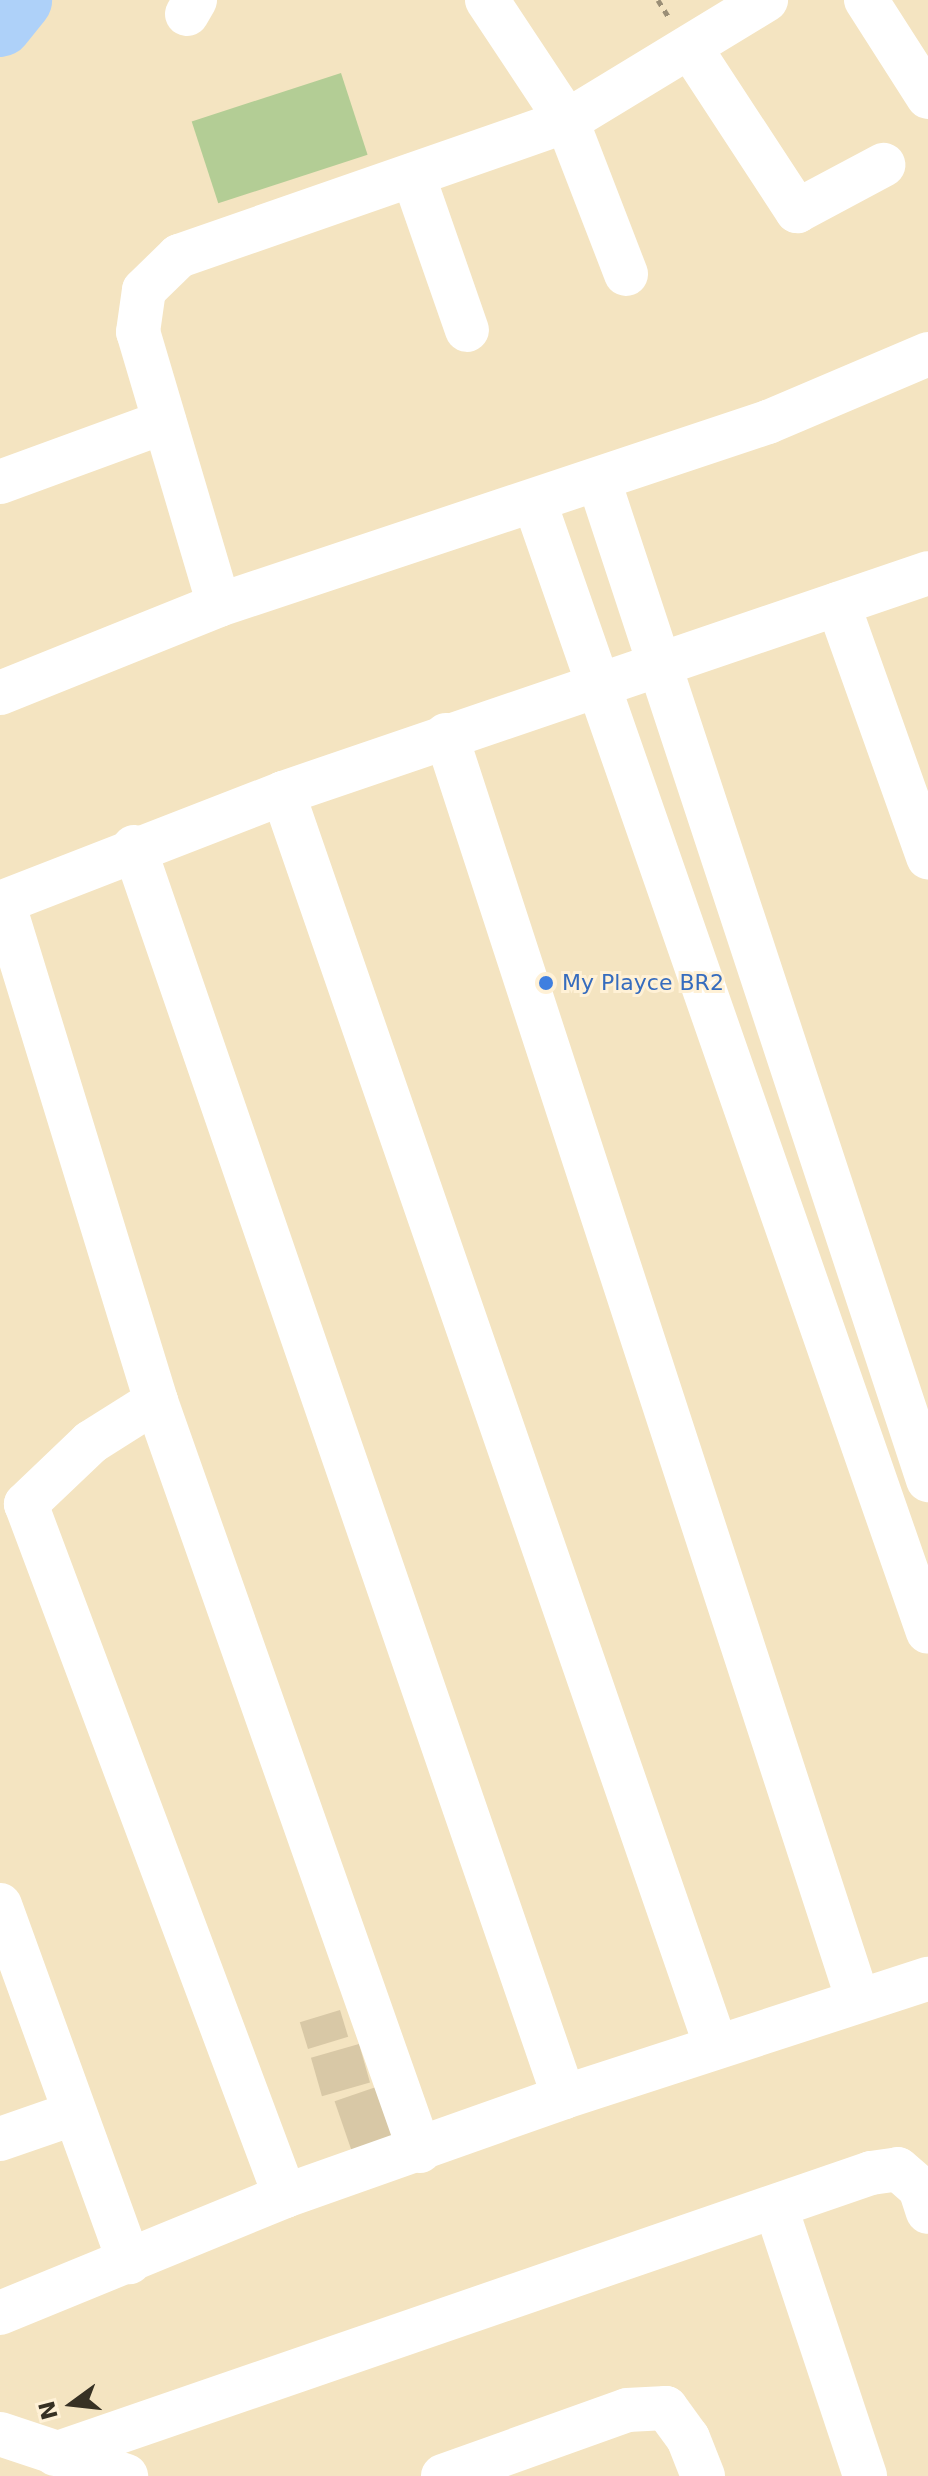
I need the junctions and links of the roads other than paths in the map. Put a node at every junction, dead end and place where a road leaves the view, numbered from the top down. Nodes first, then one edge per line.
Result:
1 (487, 0) edge
2 (766, 0) edge
3 (866, 0) edge
4 (691, 49) junction
5 (928, 97) edge
6 (567, 121) junction
7 (883, 165) dead end
8 (413, 175) junction
9 (626, 274) dead end
10 (467, 330) dead end
11 (928, 354) edge
12 (164, 422) junction
13 (599, 481) junction
14 (0, 482) edge
15 (535, 503) junction
16 (928, 573) edge
17 (838, 604) junction
18 (219, 605) junction
19 (657, 665) junction
20 (594, 685) junction
21 (0, 693) edge
22 (446, 735) junction
23 (283, 793) junction
24 (134, 847) junction
25 (928, 857) edge
26 (1, 903) edge
27 (156, 1401) junction
28 (928, 1480) edge
29 (13, 1512) edge
30 (928, 1632) edge
31 (0, 1905) edge
32 (10, 1965) edge
33 (928, 1979) edge
34 (858, 2000) junction
35 (716, 2046) junction
36 (564, 2097) junction
37 (72, 2114) junction
38 (0, 2139) edge
39 (420, 2151) junction
40 (285, 2196) junction
41 (776, 2208) junction
42 (928, 2212) edge
43 (129, 2262) junction
44 (0, 2313) edge
45 (0, 2434) edge
46 (55, 2454) junction
47 (126, 2476) edge
48 (443, 2476) edge
49 (703, 2476) edge
50 (865, 2476) edge

1 - 6 street
2 - 4 street
3 - 5 street
4 - 6 street
4 - 7 street
6 - 8 street
6 - 9 street
8 - 10 street
8 - 12 street
11 - 13 street
12 - 14 street
12 - 18 street
13 - 15 street
13 - 19 street
15 - 18 street
15 - 20 street
16 - 17 street
17 - 19 street
17 - 25 street
18 - 21 street
19 - 20 street
19 - 28 street
20 - 22 street
20 - 30 street
22 - 23 street
22 - 34 street
23 - 24 street
23 - 35 street
24 - 26 street
24 - 36 street
26 - 27 street
27 - 29 street
27 - 39 street
29 - 40 street
31 - 32 street
32 - 37 street
33 - 34 street
34 - 35 street
35 - 36 street
36 - 39 street
37 - 38 street
37 - 43 street
39 - 40 street
40 - 43 street
41 - 42 street
41 - 46 street
41 - 50 street
43 - 44 street
45 - 46 street
46 - 47 street
48 - 49 street

